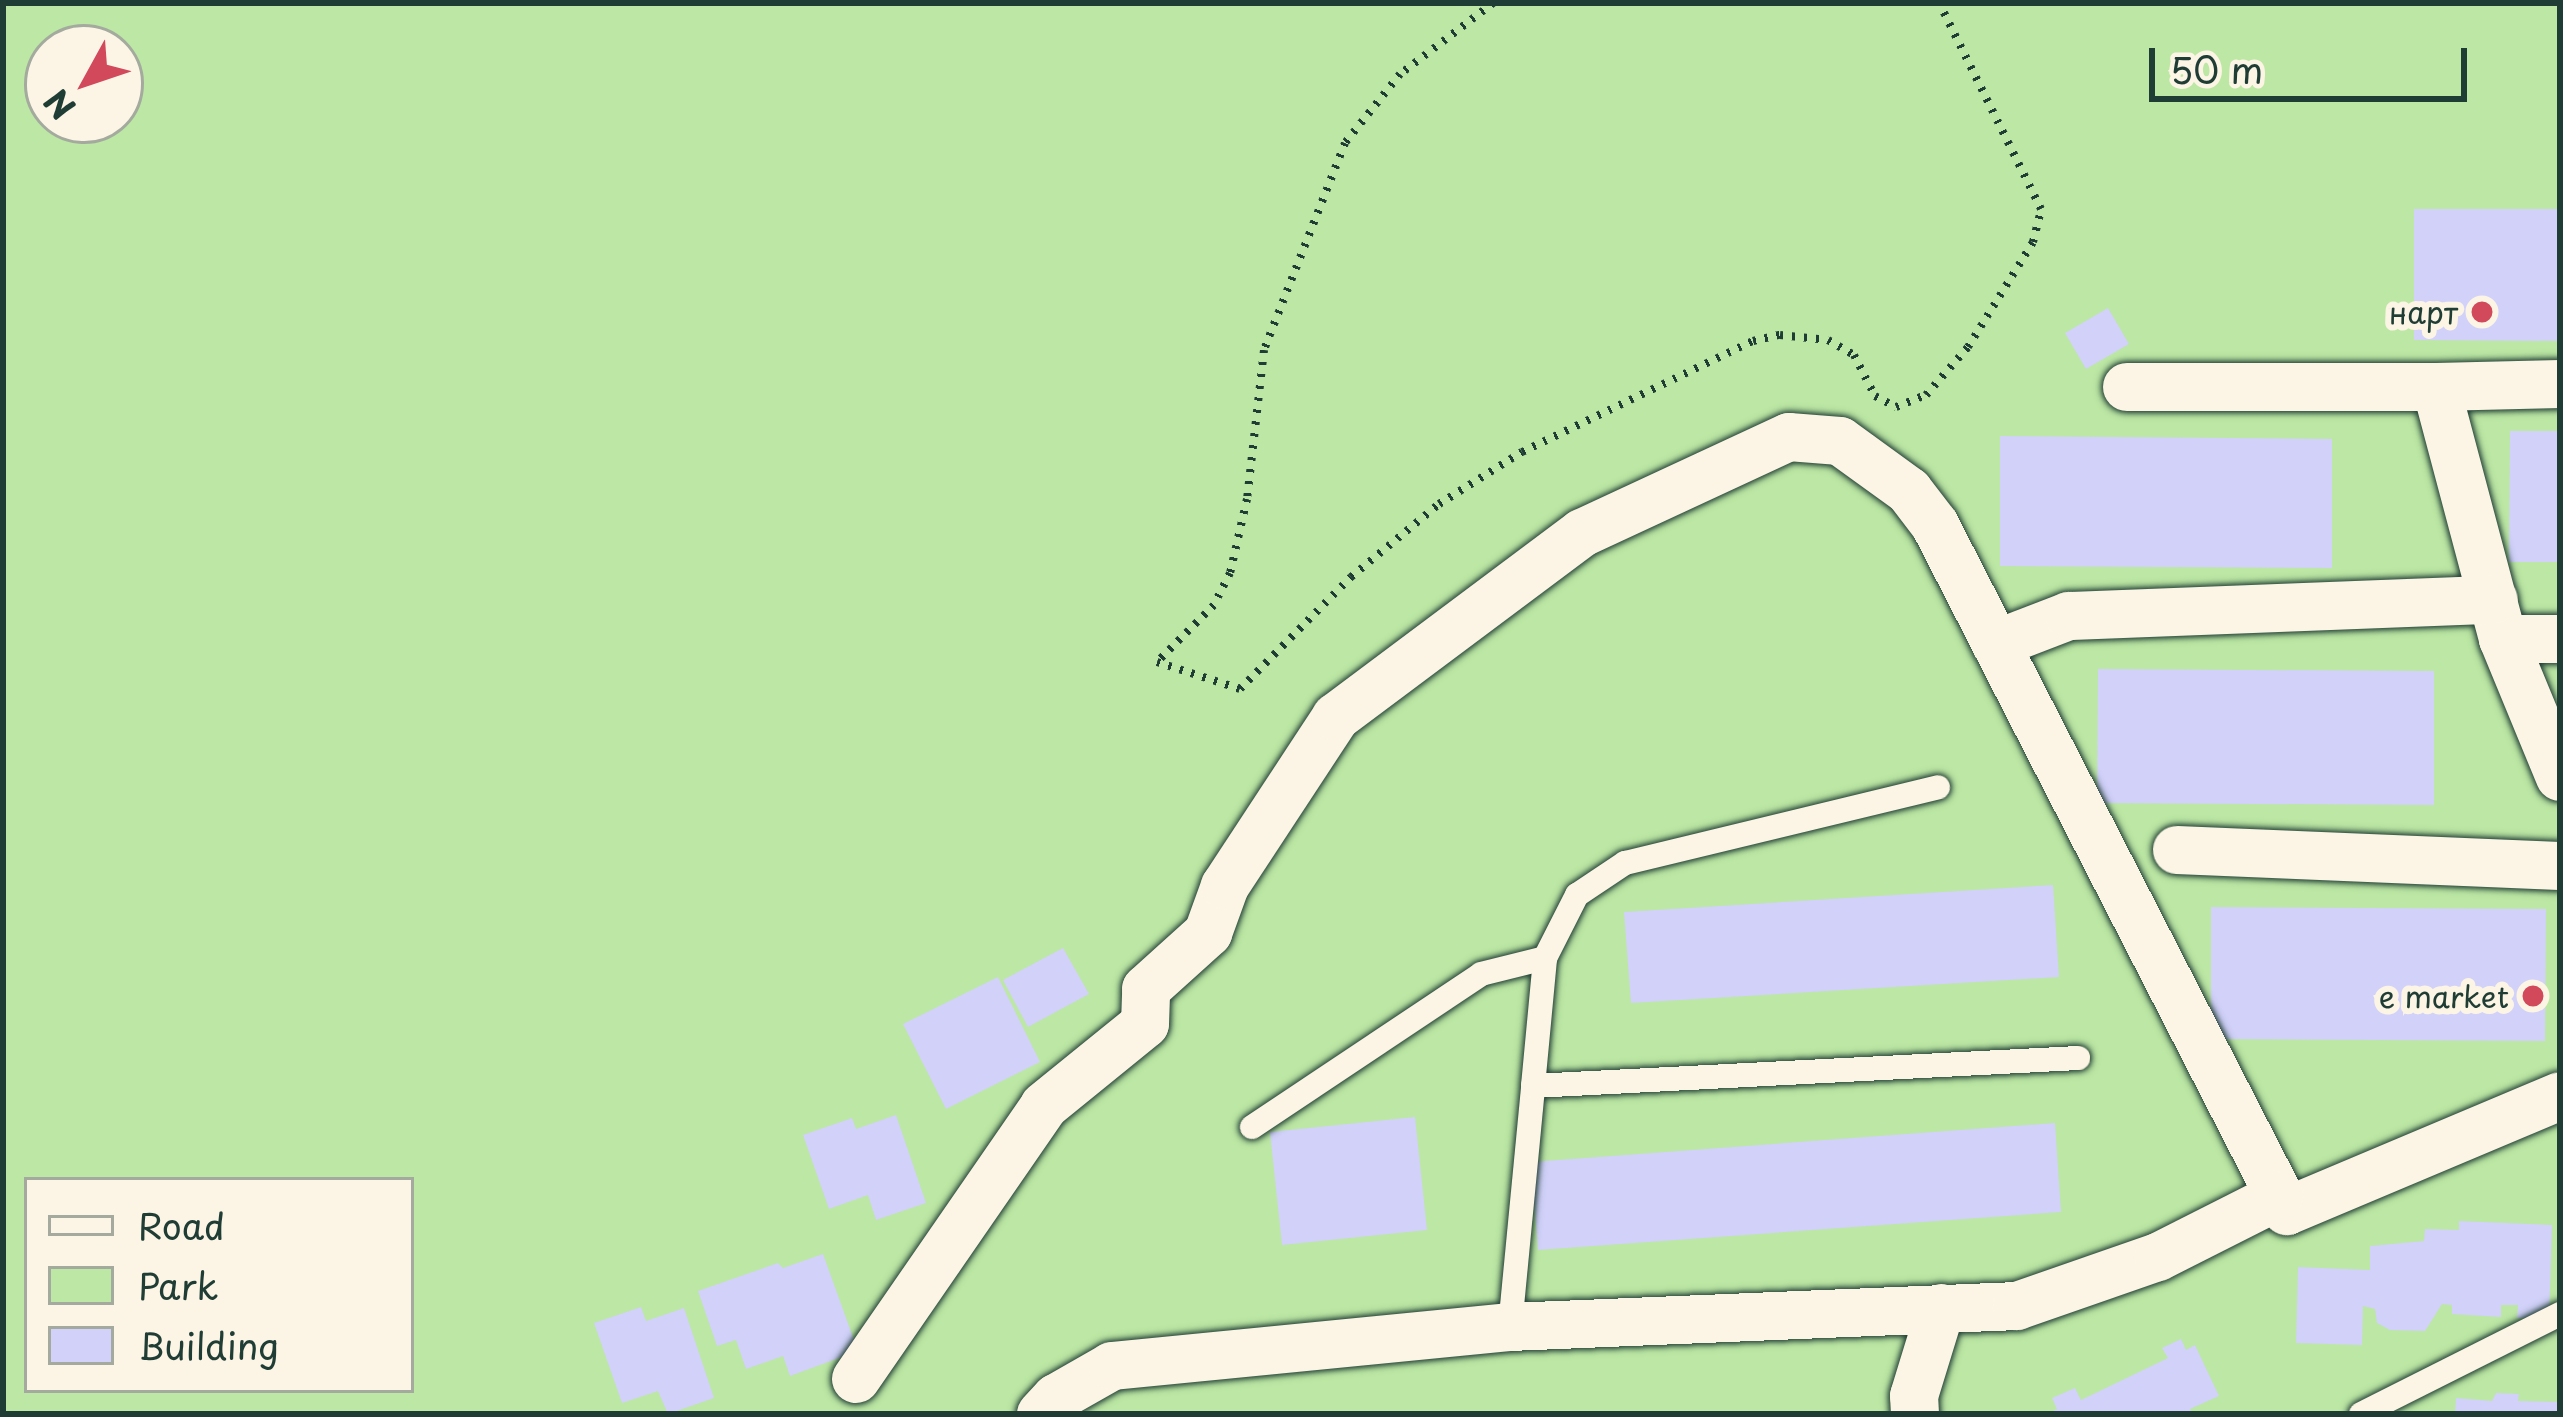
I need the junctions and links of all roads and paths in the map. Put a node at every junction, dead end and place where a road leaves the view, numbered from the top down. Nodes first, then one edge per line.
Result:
1 (1493, 3) edge
2 (1939, 3) edge
3 (2560, 384) edge
4 (2127, 387) dead end
5 (2437, 388) junction
6 (2498, 619) junction
7 (2560, 639) edge
8 (1996, 644) junction
9 (2560, 777) edge
10 (1938, 787) dead end
11 (2177, 850) dead end
12 (2560, 866) edge
13 (1545, 958) junction
14 (2078, 1058) dead end
15 (1533, 1086) junction
16 (2560, 1096) edge
17 (1252, 1127) dead end
18 (2279, 1196) junction
19 (1941, 1308) junction
20 (2560, 1314) edge
21 (1510, 1327) junction
22 (856, 1379) dead end
23 (1041, 1414) edge
24 (1915, 1414) edge
25 (2361, 1414) edge

1 - 2 path
3 - 5 street
4 - 5 street
5 - 6 street
6 - 7 street
6 - 8 street
6 - 9 street
8 - 18 street
8 - 22 street
10 - 13 lane
11 - 12 street
13 - 15 lane
13 - 17 lane
14 - 15 lane
15 - 21 lane
16 - 18 street
18 - 19 street
19 - 21 street
19 - 24 street
20 - 25 lane
21 - 23 street

